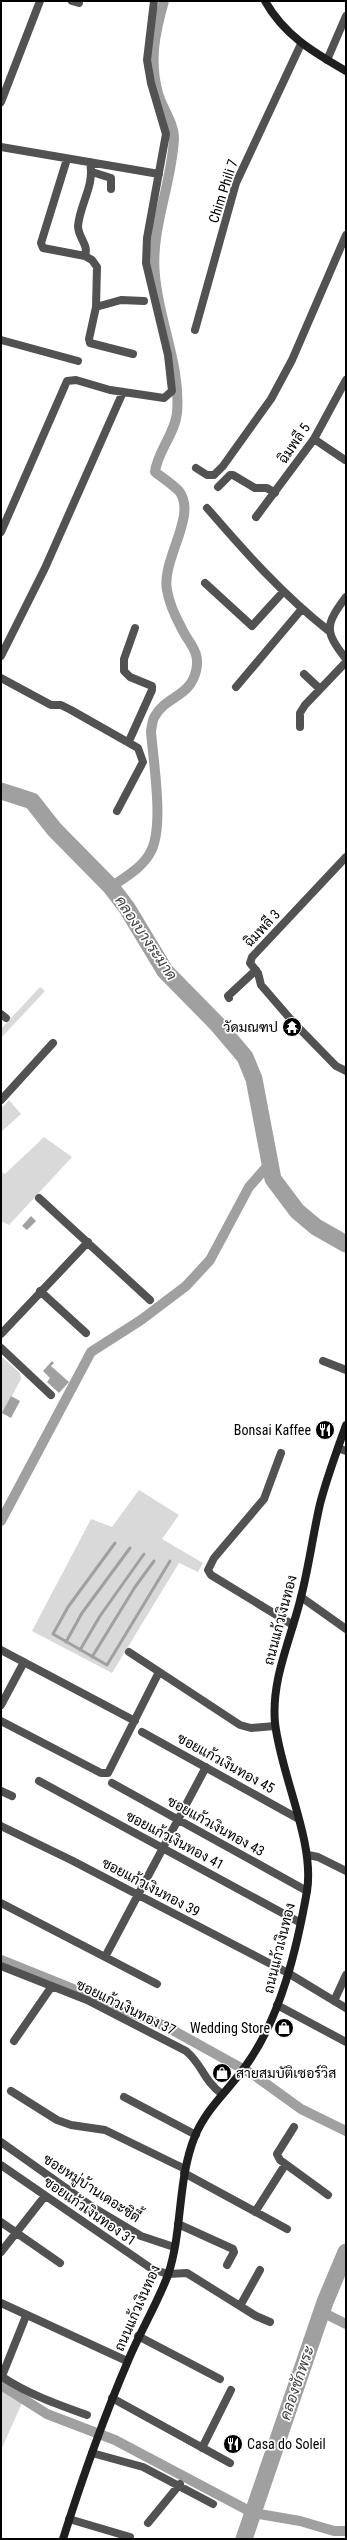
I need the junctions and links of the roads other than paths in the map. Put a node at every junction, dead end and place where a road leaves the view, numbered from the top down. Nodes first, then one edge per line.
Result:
1 (40, 1) edge
2 (154, 1) edge
3 (265, 1) edge
4 (346, 16) edge
5 (301, 44) junction
6 (327, 60) junction
7 (346, 71) edge
8 (1, 102) edge
9 (1, 147) edge
10 (67, 159) junction
11 (90, 162) junction
12 (92, 172) junction
13 (159, 174) junction
14 (111, 189) dead end
15 (346, 235) edge
16 (85, 256) junction
17 (144, 301) dead end
18 (96, 307) junction
19 (195, 330) dead end
20 (1, 340) edge
21 (133, 354) dead end
22 (78, 361) dead end
23 (346, 380) edge
24 (344, 390) edge
25 (123, 392) junction
26 (314, 439) junction
27 (345, 460) dead end
28 (196, 468) dead end
29 (218, 487) dead end
30 (275, 493) junction
31 (207, 508) dead end
32 (256, 517) dead end
33 (1, 532) edge
34 (205, 584) dead end
35 (283, 592) junction
36 (346, 597) edge
37 (301, 610) junction
38 (135, 628) dead end
39 (329, 631) junction
40 (1, 656) edge
41 (346, 659) edge
42 (346, 662) edge
43 (304, 674) dead end
44 (1, 678) edge
45 (236, 687) dead end
46 (320, 689) junction
47 (300, 727) dead end
48 (129, 741) junction
49 (117, 811) dead end
50 (345, 860) edge
51 (256, 970) junction
52 (229, 998) dead end
53 (53, 1043) dead end
54 (346, 1071) edge
55 (1, 1100) edge
56 (39, 1198) dead end
57 (88, 1242) junction
58 (40, 1291) junction
59 (150, 1300) dead end
60 (86, 1333) dead end
61 (1, 1334) edge
62 (1, 1348) edge
63 (323, 1361) dead end
64 (346, 1370) edge
65 (51, 1395) dead end
66 (346, 1425) edge
67 (342, 1449) edge
68 (281, 1453) dead end
69 (301, 1597) junction
70 (293, 1625) junction
71 (346, 1629) edge
72 (1, 1650) edge
73 (129, 1652) dead end
74 (24, 1662) junction
75 (159, 1672) junction
76 (1, 1705) edge
77 (1, 1721) edge
78 (135, 1721) junction
79 (276, 1726) junction
80 (142, 1732) dead end
81 (206, 1768) junction
82 (39, 1781) dead end
83 (112, 1784) dead end
84 (1, 1791) edge
85 (12, 1796) dead end
86 (297, 1818) junction
87 (178, 1820) junction
88 (1, 1826) edge
89 (163, 1848) junction
90 (308, 1855) junction
91 (346, 1871) edge
92 (307, 1891) junction
93 (138, 1895) junction
94 (1, 1903) edge
95 (299, 1922) junction
96 (105, 1957) junction
97 (1, 1966) edge
98 (288, 1973) junction
99 (346, 1975) edge
100 (157, 1984) dead end
101 (52, 1986) junction
102 (334, 2001) junction
103 (278, 2005) junction
104 (346, 2008) edge
105 (14, 2040) dead end
106 (346, 2042) edge
107 (11, 2091) dead end
108 (222, 2094) junction
109 (124, 2097) dead end
110 (294, 2127) dead end
111 (196, 2135) junction
112 (1, 2142) edge
113 (1, 2164) edge
114 (285, 2165) junction
115 (185, 2171) junction
116 (328, 2195) dead end
117 (45, 2196) junction
118 (255, 2212) junction
119 (1, 2222) edge
120 (178, 2224) junction
121 (287, 2229) dead end
122 (17, 2233) junction
123 (174, 2247) junction
124 (1, 2252) edge
125 (60, 2263) dead end
126 (227, 2265) dead end
127 (260, 2270) dead end
128 (168, 2274) junction
129 (1, 2304) edge
130 (240, 2306) junction
131 (26, 2316) junction
132 (270, 2322) dead end
133 (138, 2336) junction
134 (127, 2361) junction
135 (1, 2376) edge
136 (220, 2379) dead end
137 (231, 2390) dead end
138 (112, 2398) junction
139 (87, 2415) dead end
140 (202, 2448) junction
141 (93, 2449) junction
142 (230, 2463) dead end
143 (180, 2484) junction
144 (213, 2504) dead end
145 (70, 2519) junction
146 (148, 2523) dead end
147 (130, 2537) dead end
148 (63, 2539) edge

1 - 8 street
2 - 13 street
3 - 5 street
4 - 6 street
5 - 6 street
5 - 19 street, Chim Phili 7
6 - 7 street
9 - 10 street
10 - 11 street
10 - 16 street
11 - 12 street
11 - 13 street
12 - 14 street
12 - 16 street
13 - 25 street
15 - 28 street
16 - 18 street
17 - 18 street
18 - 21 street
20 - 22 street
23 - 24 street, ฉิมพลี 5
24 - 26 street, ฉิมพลี 5
25 - 33 street
25 - 40 street
26 - 27 street
26 - 30 street, ฉิมพลี 5
29 - 30 street
30 - 32 street, ฉิมพลี 5
31 - 35 street
34 - 35 street
35 - 37 street
36 - 39 street
37 - 39 street
37 - 45 street
38 - 48 street
39 - 41 street
42 - 46 street
43 - 46 street
44 - 48 street
46 - 47 street
48 - 49 street
50 - 51 street, ฉิมพลี 3
51 - 52 street
51 - 54 street, ฉิมพลี 3
53 - 55 street
56 - 57 street
57 - 58 street
57 - 59 street
58 - 60 street
58 - 61 street
62 - 65 street
63 - 64 street
66 - 67 street, ถนนแก้วเงินทอง
67 - 69 street, ถนนแก้วเงินทอง
68 - 70 street
69 - 70 street, ถนนแก้วเงินทอง
69 - 71 street
70 - 79 street, ถนนแก้วเงินทอง
72 - 74 street
73 - 75 street
74 - 76 street
74 - 78 street
75 - 78 street
75 - 79 street
77 - 78 street
79 - 86 street, ถนนแก้วเงินทอง
80 - 81 street, ซอยแก้วเงินทอง 45
81 - 86 street, ซอยแก้วเงินทอง 45
81 - 87 street
82 - 89 street, ซอยแก้วเงินทอง 41
83 - 87 street, ซอยแก้วเงินทอง 43
84 - 85 street
86 - 90 street, ถนนแก้วเงินทอง
87 - 89 street
87 - 92 street, ซอยแก้วเงินทอง 43
88 - 93 street, ซอยแก้วเงินทอง 39
89 - 93 street
89 - 95 street, ซอยแก้วเงินทอง 41
90 - 91 street
90 - 92 street, ถนนแก้วเงินทอง
92 - 95 street, ถนนแก้วเงินทอง
93 - 96 street
93 - 98 street, ซอยแก้วเงินทอง 39
94 - 96 street
95 - 98 street, ถนนแก้วเงินทอง
96 - 100 street
97 - 101 street, ซอยแก้วเงินทอง 37
98 - 102 street, ซอยแก้วเงินทอง 39
98 - 103 street, ถนนแก้วเงินทอง
99 - 102 street
101 - 105 street
101 - 108 street, ซอยแก้วเงินทอง 37
102 - 104 street, ซอยแก้วเงินทอง 39
103 - 106 street
103 - 108 street, ถนนแก้วเงินทอง
107 - 115 street
108 - 111 street, ถนนแก้วเงินทอง
109 - 111 street
110 - 114 street
111 - 115 street, ถนนแก้วเงินทอง
112 - 123 street, ซอยหมู่บ้านเดอะซิตี้
113 - 117 street, ซอยแก้วเงินทอง 31
114 - 116 street
114 - 118 street
115 - 118 street
115 - 120 street, ถนนแก้วเงินทอง
117 - 122 street
117 - 128 street, ซอยแก้วเงินทอง 31
118 - 121 street
119 - 122 street
120 - 123 street, ถนนแก้วเงินทอง
120 - 126 street
122 - 124 street
122 - 125 street
123 - 128 street, ถนนแก้วเงินทอง
127 - 130 street
128 - 130 street
128 - 133 street, ถนนแก้วเงินทอง
129 - 131 street
130 - 132 street
131 - 134 street
131 - 135 street
133 - 134 street, ถนนแก้วเงินทอง
133 - 136 street
134 - 138 street, ถนนแก้วเงินทอง
135 - 139 street
137 - 140 street
138 - 140 street
138 - 141 street, ถนนแก้วเงินทอง
140 - 142 street
141 - 143 street
141 - 145 street, ถนนแก้วเงินทอง
143 - 144 street
143 - 146 street
145 - 147 street
145 - 148 street, ถนนแก้วเงินทอง

